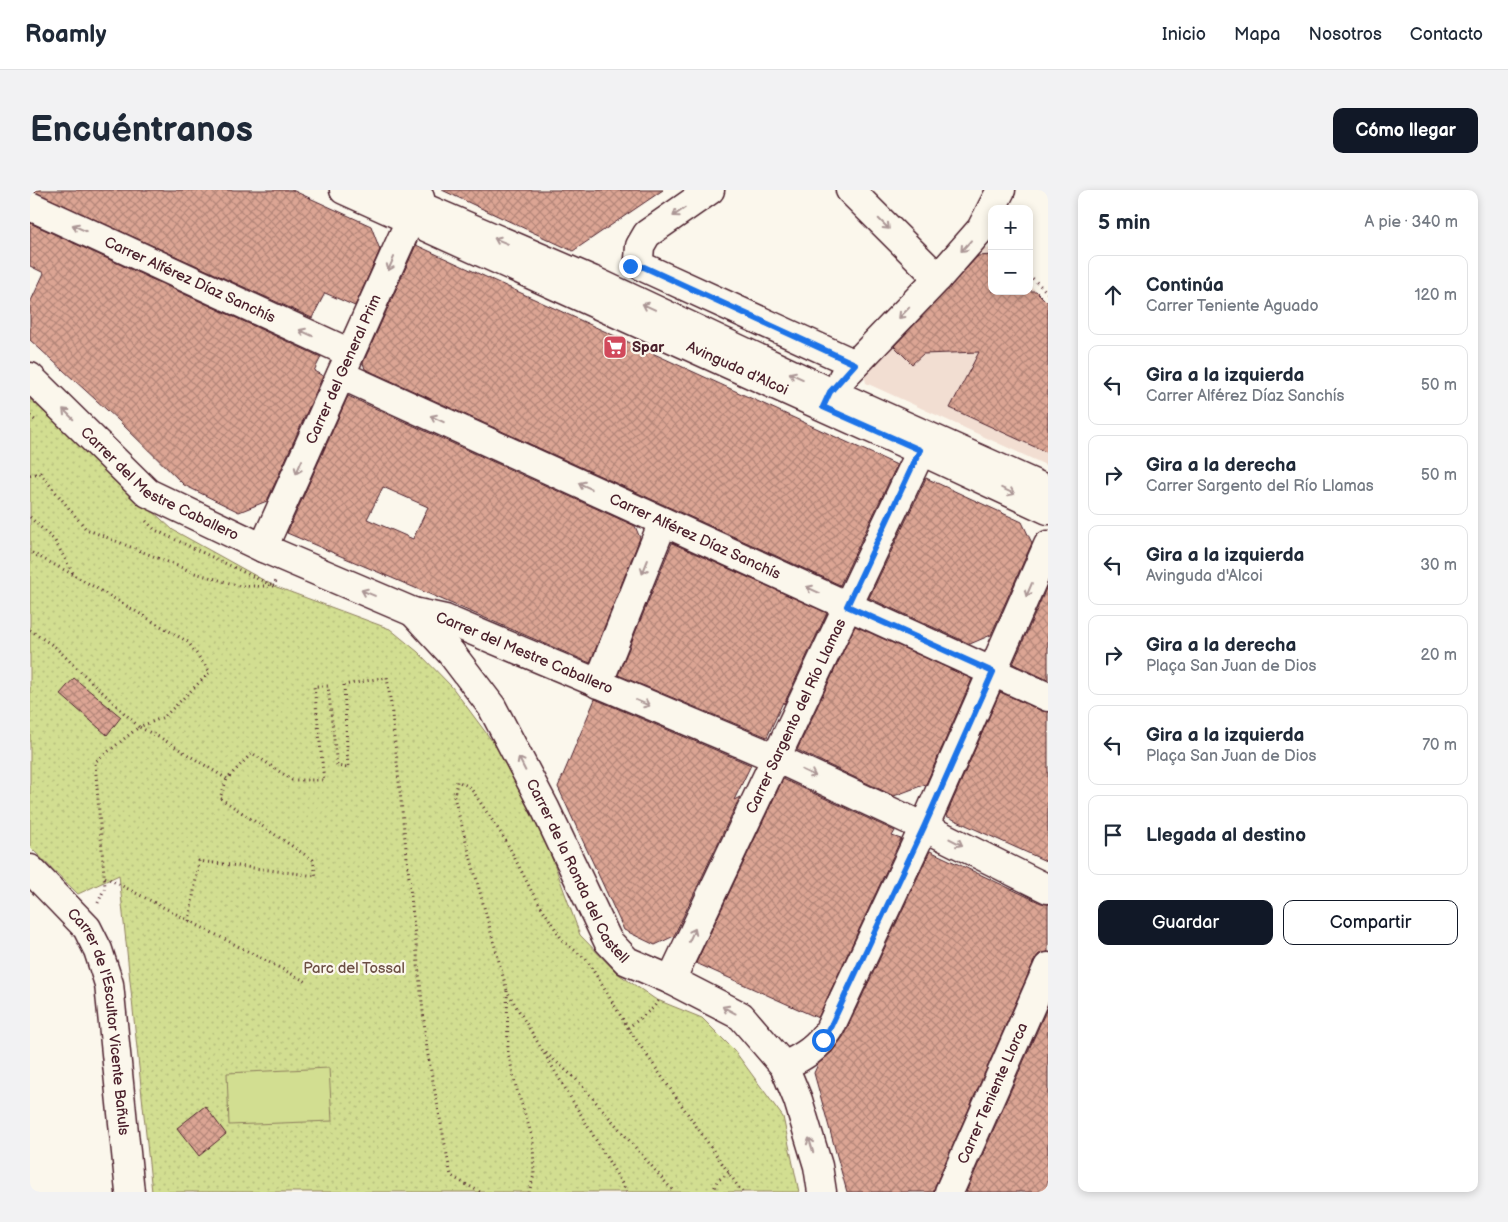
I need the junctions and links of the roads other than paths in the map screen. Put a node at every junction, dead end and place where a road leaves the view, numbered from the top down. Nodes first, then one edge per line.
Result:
1 (344, 190) edge
2 (383, 190) edge
3 (710, 190) edge
4 (850, 190) edge
5 (1001, 190) edge
6 (417, 205) edge
7 (30, 206) edge
8 (644, 267) junction
9 (938, 278) junction
10 (592, 280) junction
11 (565, 291) junction
12 (346, 364) junction
13 (855, 364) junction
14 (30, 377) edge
15 (827, 400) junction
16 (920, 450) junction
17 (1048, 490) edge
18 (1048, 510) edge
19 (664, 522) junction
20 (1048, 545) edge
21 (274, 553) junction
22 (847, 606) junction
23 (413, 612) junction
24 (993, 672) junction
25 (598, 684) junction
26 (1048, 697) edge
27 (776, 758) junction
28 (924, 827) junction
29 (30, 869) edge
30 (1048, 889) edge
31 (1048, 967) edge
32 (671, 980) junction
33 (784, 1066) junction
34 (130, 1192) edge
35 (822, 1192) edge
36 (950, 1192) edge

1 - 6 street, Avinguda d'Alcoi
2 - 6 street, Avinguda d'Alcoi
3 -> 8 street
4 -> 9 street
5 -> 9 street
10 -> 6 street, Avinguda d'Alcoi
6 - 11 street, Avinguda d'Alcoi
6 -> 12 street, Carrer del General Prim
12 -> 7 street, Carrer Alférez Díaz Sanchís
8 - 10 street
8 - 13 street
9 -> 13 street
10 - 11 street
15 -> 10 street, Avinguda d'Alcoi
11 - 15 street, Avinguda d'Alcoi
19 -> 12 street, Carrer Alférez Díaz Sanchís
12 -> 21 street, Carrer del General Prim
13 - 15 street
21 -> 14 street, Carrer del Mestre Caballero
15 - 16 street, Avinguda d'Alcoi
15 - 17 street, Avinguda d'Alcoi
16 -> 18 street, Avinguda d'Alcoi
16 - 22 street, Carrer Sargento del Río Llamas
22 -> 19 street, Carrer Alférez Díaz Sanchís
19 -> 25 street
20 -> 24 street
23 -> 21 street, Carrer del Mestre Caballero
22 - 24 street, Carrer Alférez Díaz Sanchís
22 - 27 street, Carrer Sargento del Río Llamas
23 - 25 street, Carrer del Mestre Caballero
32 -> 23 street, Carrer de la Ronda del Castell
24 - 26 street, Carrer Alférez Díaz Sanchís
24 - 28 street
25 -> 27 street, Carrer del Mestre Caballero
27 -> 28 street, Carrer del Mestre Caballero
32 -> 27 street, Carrer Sargento del Río Llamas
28 -> 30 street, Carrer del Mestre Caballero
28 - 33 street
29 - 34 street, Carrer de l'Escultor Vicente Bañuls
31 - 36 street, Carrer Teniente Llorca
33 -> 32 street, Carrer de la Ronda del Castell
35 -> 33 street, Carrer de la Ronda del Castell

